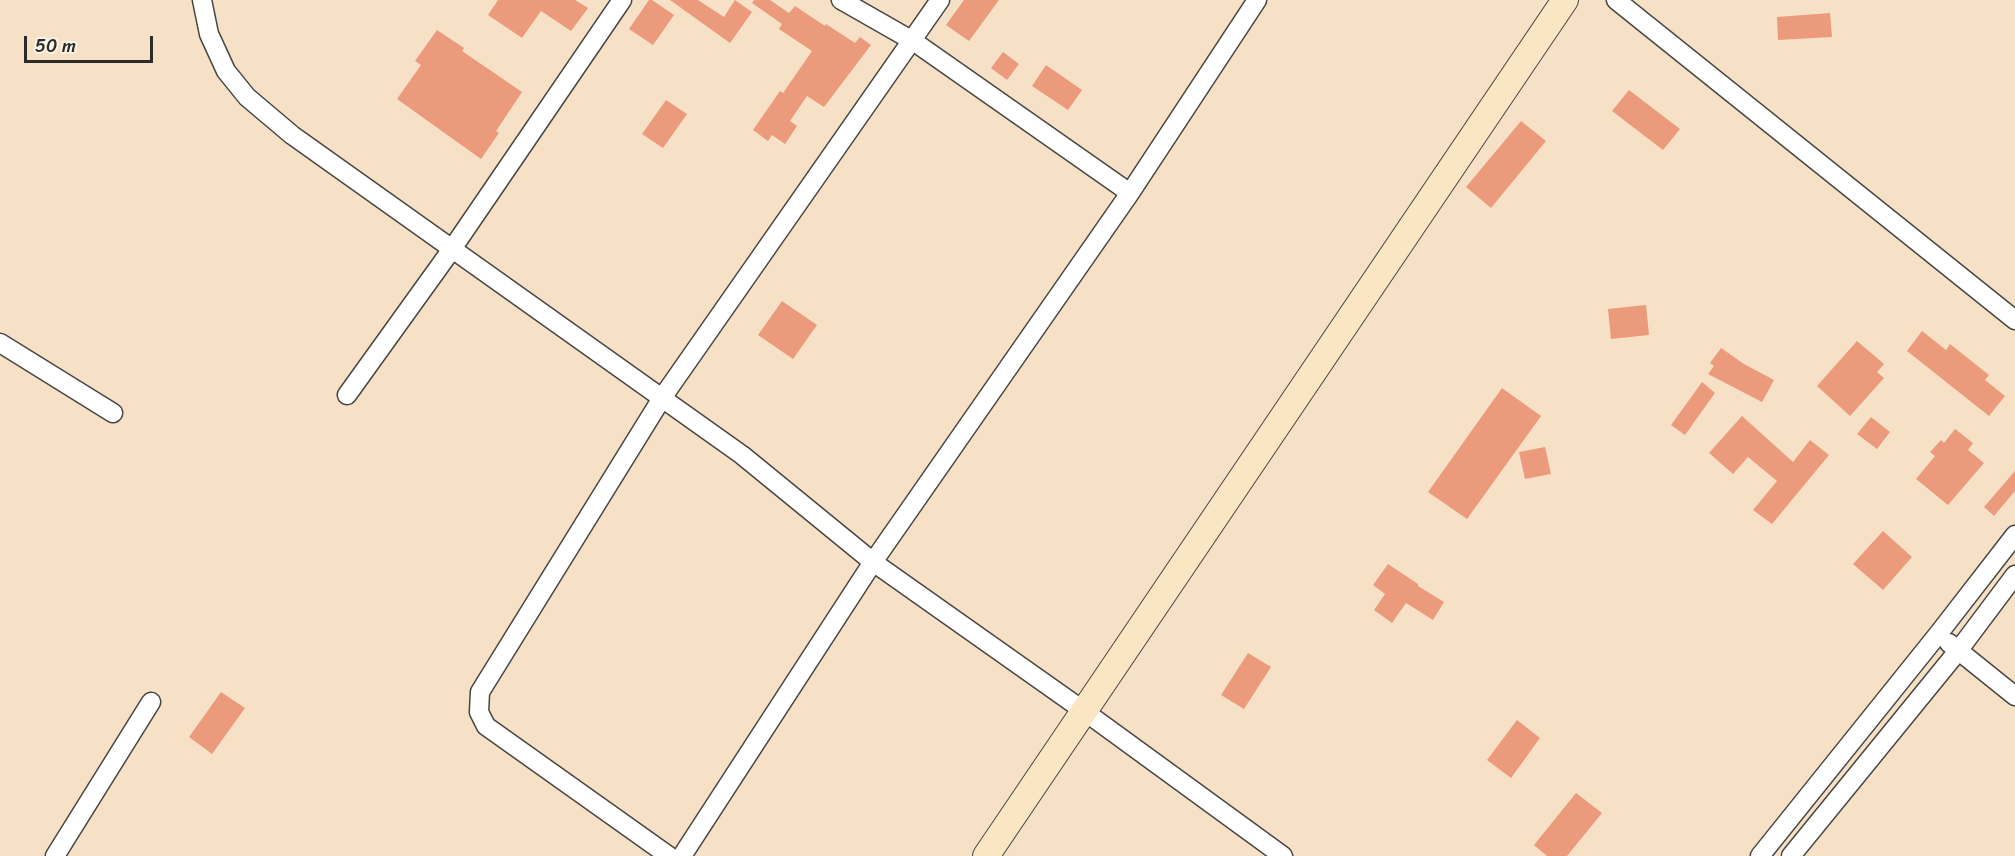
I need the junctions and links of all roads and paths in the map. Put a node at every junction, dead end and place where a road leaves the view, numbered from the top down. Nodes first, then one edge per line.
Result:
1 (202, 0) edge
2 (622, 0) edge
3 (841, 0) edge
4 (940, 0) edge
5 (1257, 0) edge
6 (1565, 0) edge
7 (1616, 0) edge
8 (912, 41) junction
9 (1130, 193) junction
10 (452, 249) junction
11 (2015, 320) edge
12 (0, 343) edge
13 (347, 395) dead end
14 (662, 398) junction
15 (113, 413) dead end
16 (2015, 535) edge
17 (873, 562) junction
18 (2015, 575) edge
19 (1939, 633) junction
20 (1958, 651) junction
21 (2015, 696) edge
22 (151, 702) dead end
23 (1084, 711) junction
24 (1860, 731) junction
25 (1880, 746) junction
26 (55, 856) edge
27 (669, 856) edge
28 (682, 856) edge
29 (986, 856) edge
30 (1283, 856) edge
31 (1760, 856) edge
32 (1791, 856) edge

1 - 10 street
2 - 10 street
3 - 8 street
4 - 8 street
5 - 9 street
6 - 23 street
7 - 11 street
8 - 9 street
8 - 14 street
9 - 17 street
10 - 13 street
10 - 14 street
12 - 15 street
14 - 17 street
14 - 27 street
16 - 19 street
17 - 23 street
17 - 28 street
18 - 20 street
19 - 20 street
19 - 24 street
20 - 21 street
20 - 25 street
22 - 26 street
23 - 29 street
23 - 30 street
24 - 25 street
24 - 31 street
25 - 32 street

